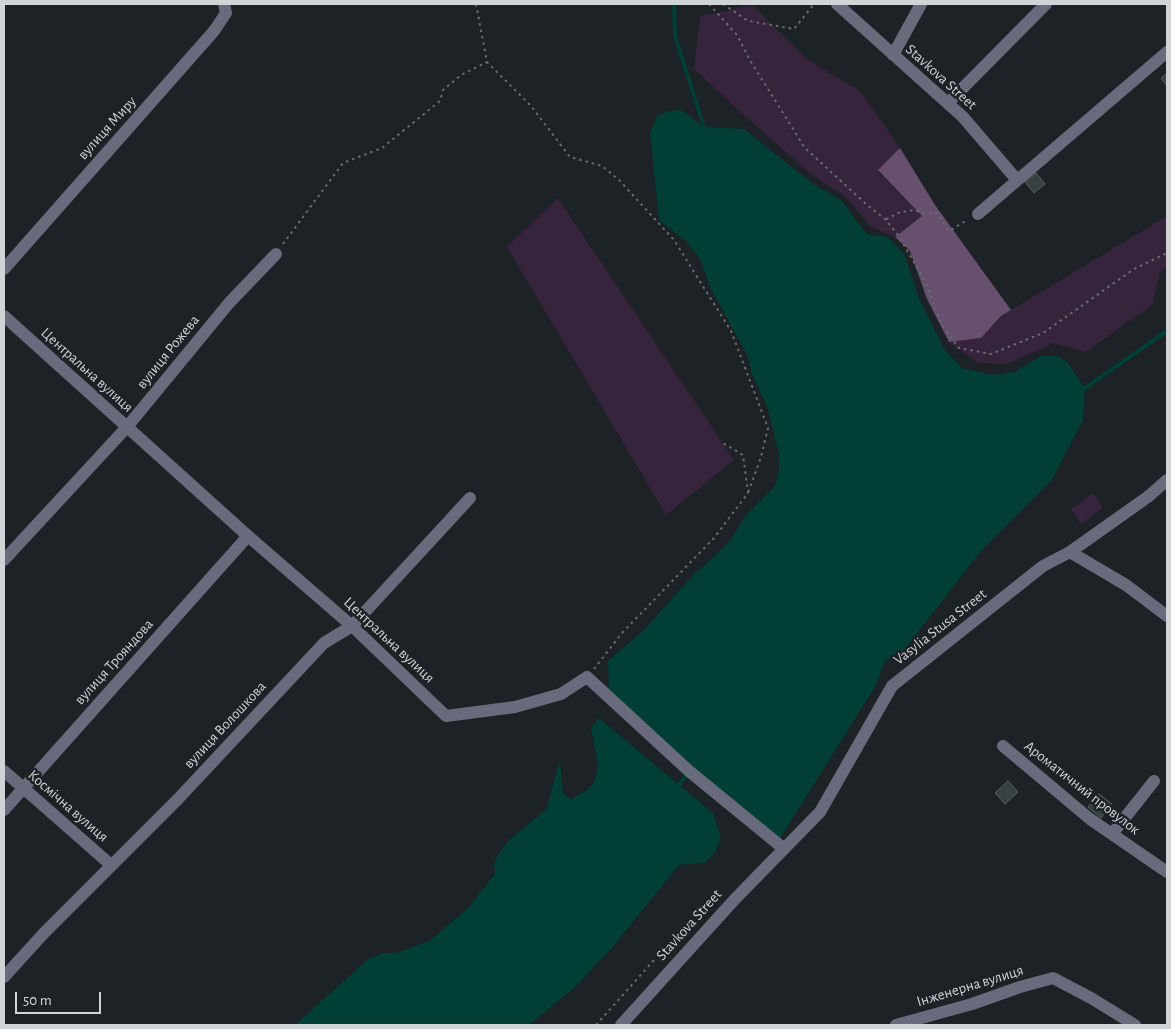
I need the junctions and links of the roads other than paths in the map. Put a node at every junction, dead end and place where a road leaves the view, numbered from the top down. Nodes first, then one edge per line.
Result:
1 (224, 4) edge
2 (836, 4) edge
3 (920, 4) edge
4 (1046, 4) edge
5 (1167, 52) edge
6 (893, 55) junction
7 (948, 103) junction
8 (1017, 180) junction
9 (978, 214) road end
10 (276, 254) road end
11 (4, 269) edge
12 (4, 316) edge
13 (126, 427) junction
14 (1167, 480) edge
15 (470, 498) dead end
16 (248, 536) junction
17 (1070, 552) junction
18 (4, 560) edge
19 (1167, 616) edge
20 (352, 626) junction
21 (1002, 746) dead end
22 (4, 771) edge
23 (1154, 781) dead end
24 (23, 788) junction
25 (4, 810) edge
26 (1112, 834) junction
27 (783, 848) junction
28 (111, 865) junction
29 (1167, 872) edge
30 (4, 977) edge
31 (621, 1025) edge
32 (896, 1025) edge
33 (1135, 1025) edge

1 - 11 street, вулиця Миру
2 - 6 street, Stavkova Street
3 - 6 street
4 - 7 street
5 - 8 street
6 - 7 street, Stavkova Street
7 - 8 street, Stavkova Street
8 - 9 street
10 - 13 street, вулиця Рожева
12 - 13 street, Центральна вулиця
13 - 16 street, Центральна вулиця
13 - 18 street, вулиця Рожева
14 - 17 street, Vasylia Stusa Street
15 - 20 street, вулиця Волошкова
16 - 20 street, Центральна вулиця
16 - 24 street, вулиця Трояндова
17 - 19 street
17 - 27 street, Vasylia Stusa Street
20 - 27 street, Центральна вулиця
20 - 28 street, вулиця Волошкова
21 - 26 street, Ароматичний провулок
22 - 24 street, Космічна вулиця
23 - 26 street
24 - 25 street, вулиця Трояндова
24 - 28 street, Космічна вулиця
26 - 29 street, Ароматичний провулок
27 - 31 street, Stavkova Street
28 - 30 street, вулиця Волошкова
32 - 33 street, Інженерна вулиця

